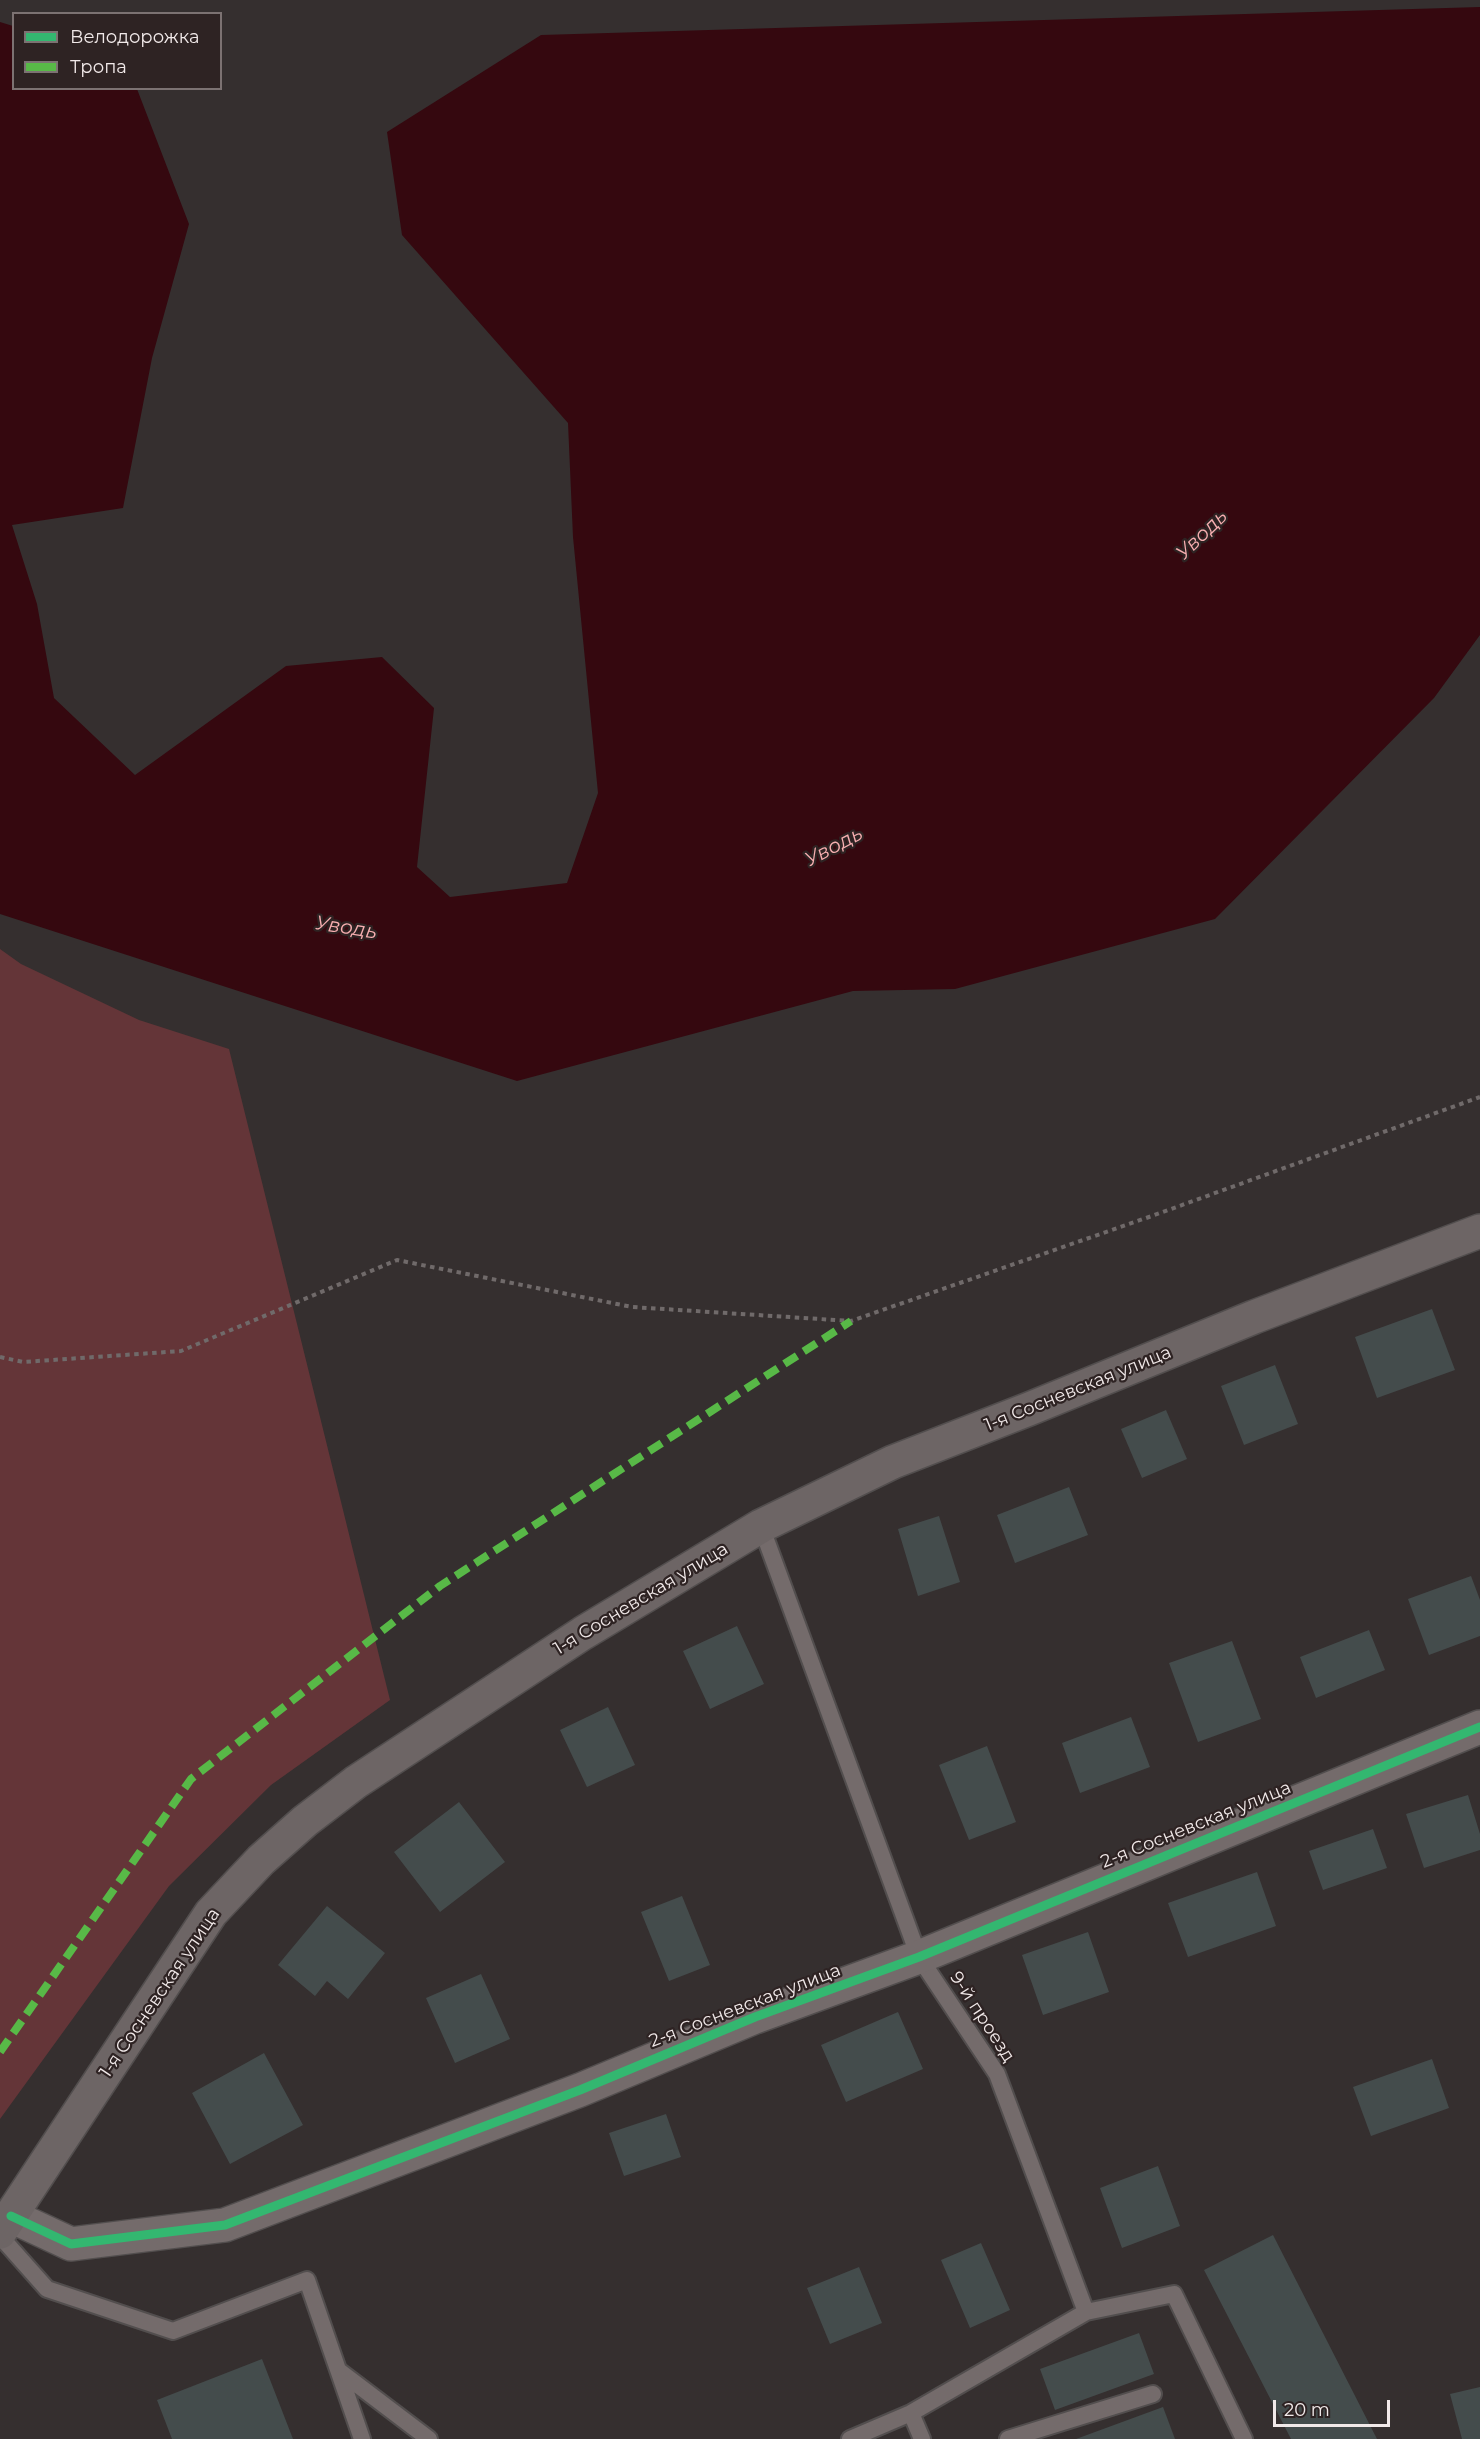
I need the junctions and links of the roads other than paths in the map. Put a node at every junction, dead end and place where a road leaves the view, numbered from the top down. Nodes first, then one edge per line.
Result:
1 (1480, 1231) edge
2 (761, 1526) junction
3 (1480, 1727) edge
4 (919, 1957) junction
5 (4, 2228) edge
6 (1086, 2313) junction
7 (338, 2370) junction
8 (1153, 2394) dead end
9 (911, 2413) junction
10 (362, 2439) edge
11 (429, 2439) edge
12 (850, 2439) edge
13 (922, 2439) edge
14 (1008, 2439) edge
15 (1244, 2439) edge

1 - 2 main road, 1-я Сосневская улица
2 - 4 lane, 9-й проезд
2 - 5 main road, 1-я Сосневская улица
3 - 4 street, 2-я Сосневская улица
4 - 5 street, 2-я Сосневская улица
4 - 6 lane, 9-й проезд
5 - 7 lane
6 - 9 lane
6 - 15 lane
7 - 10 lane
7 - 11 lane
8 - 14 lane
9 - 12 lane
9 - 13 lane

